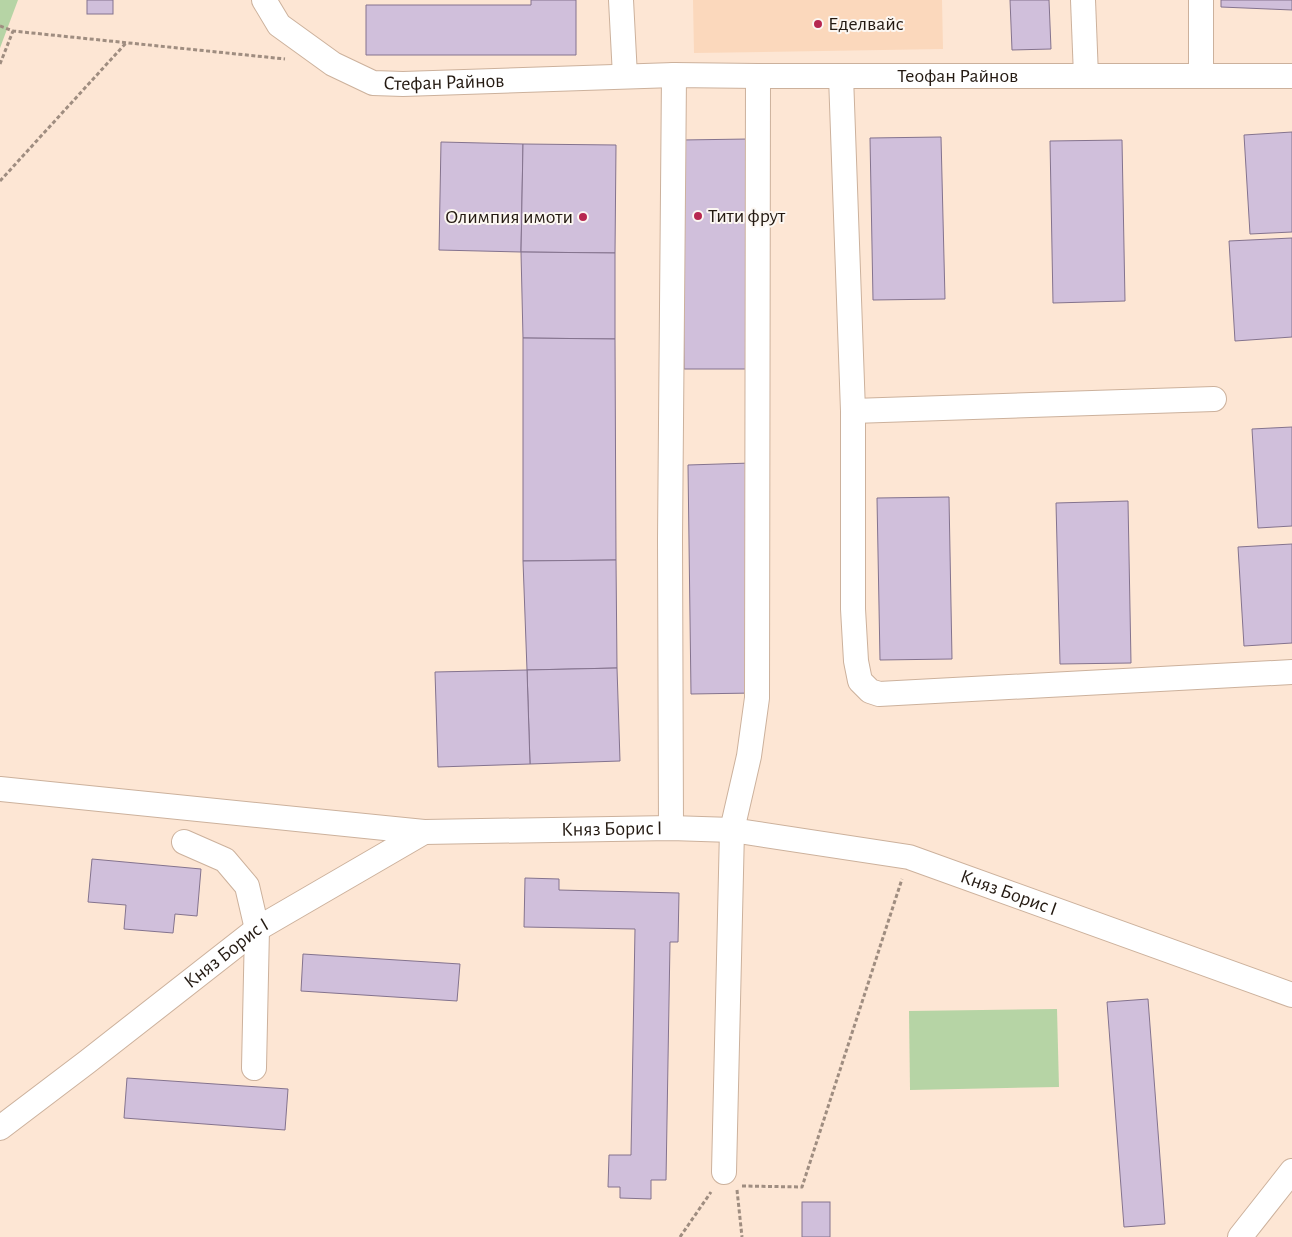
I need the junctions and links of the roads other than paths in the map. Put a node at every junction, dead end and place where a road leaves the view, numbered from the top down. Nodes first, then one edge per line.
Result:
1 (264, 0) edge
2 (621, 0) edge
3 (1083, 0) edge
4 (1201, 0) edge
5 (674, 75) junction
6 (625, 76) junction
7 (758, 76) junction
8 (841, 76) junction
9 (1086, 76) junction
10 (1202, 76) junction
11 (1292, 76) edge
12 (1214, 399) dead end
13 (853, 411) junction
14 (1292, 672) edge
15 (0, 788) edge
16 (671, 828) junction
17 (732, 830) junction
18 (424, 832) junction
19 (184, 842) dead end
20 (257, 929) junction
21 (1292, 995) edge
22 (254, 1068) dead end
23 (0, 1128) edge
24 (724, 1172) road end
25 (1288, 1185) edge
26 (1240, 1237) edge

1 - 6 street, Стефан Райнов
2 - 6 street
3 - 9 street
4 - 10 street
5 - 6 street, Теофан Райнов
5 - 7 street, Теофан Райнов
5 - 16 street
7 - 8 street, Теофан Райнов
7 - 17 street
8 - 9 street, Теофан Райнов
8 - 13 street
9 - 10 street, Теофан Райнов
10 - 11 street, Теофан Райнов
12 - 13 street
13 - 14 street
15 - 18 street
16 - 17 street, Княз Борис I
16 - 18 street, Княз Борис I
17 - 21 street, Княз Борис I
17 - 24 street
18 - 20 street, Княз Борис I
19 - 20 street
20 - 22 street
20 - 23 street, Княз Борис I
25 - 26 street

